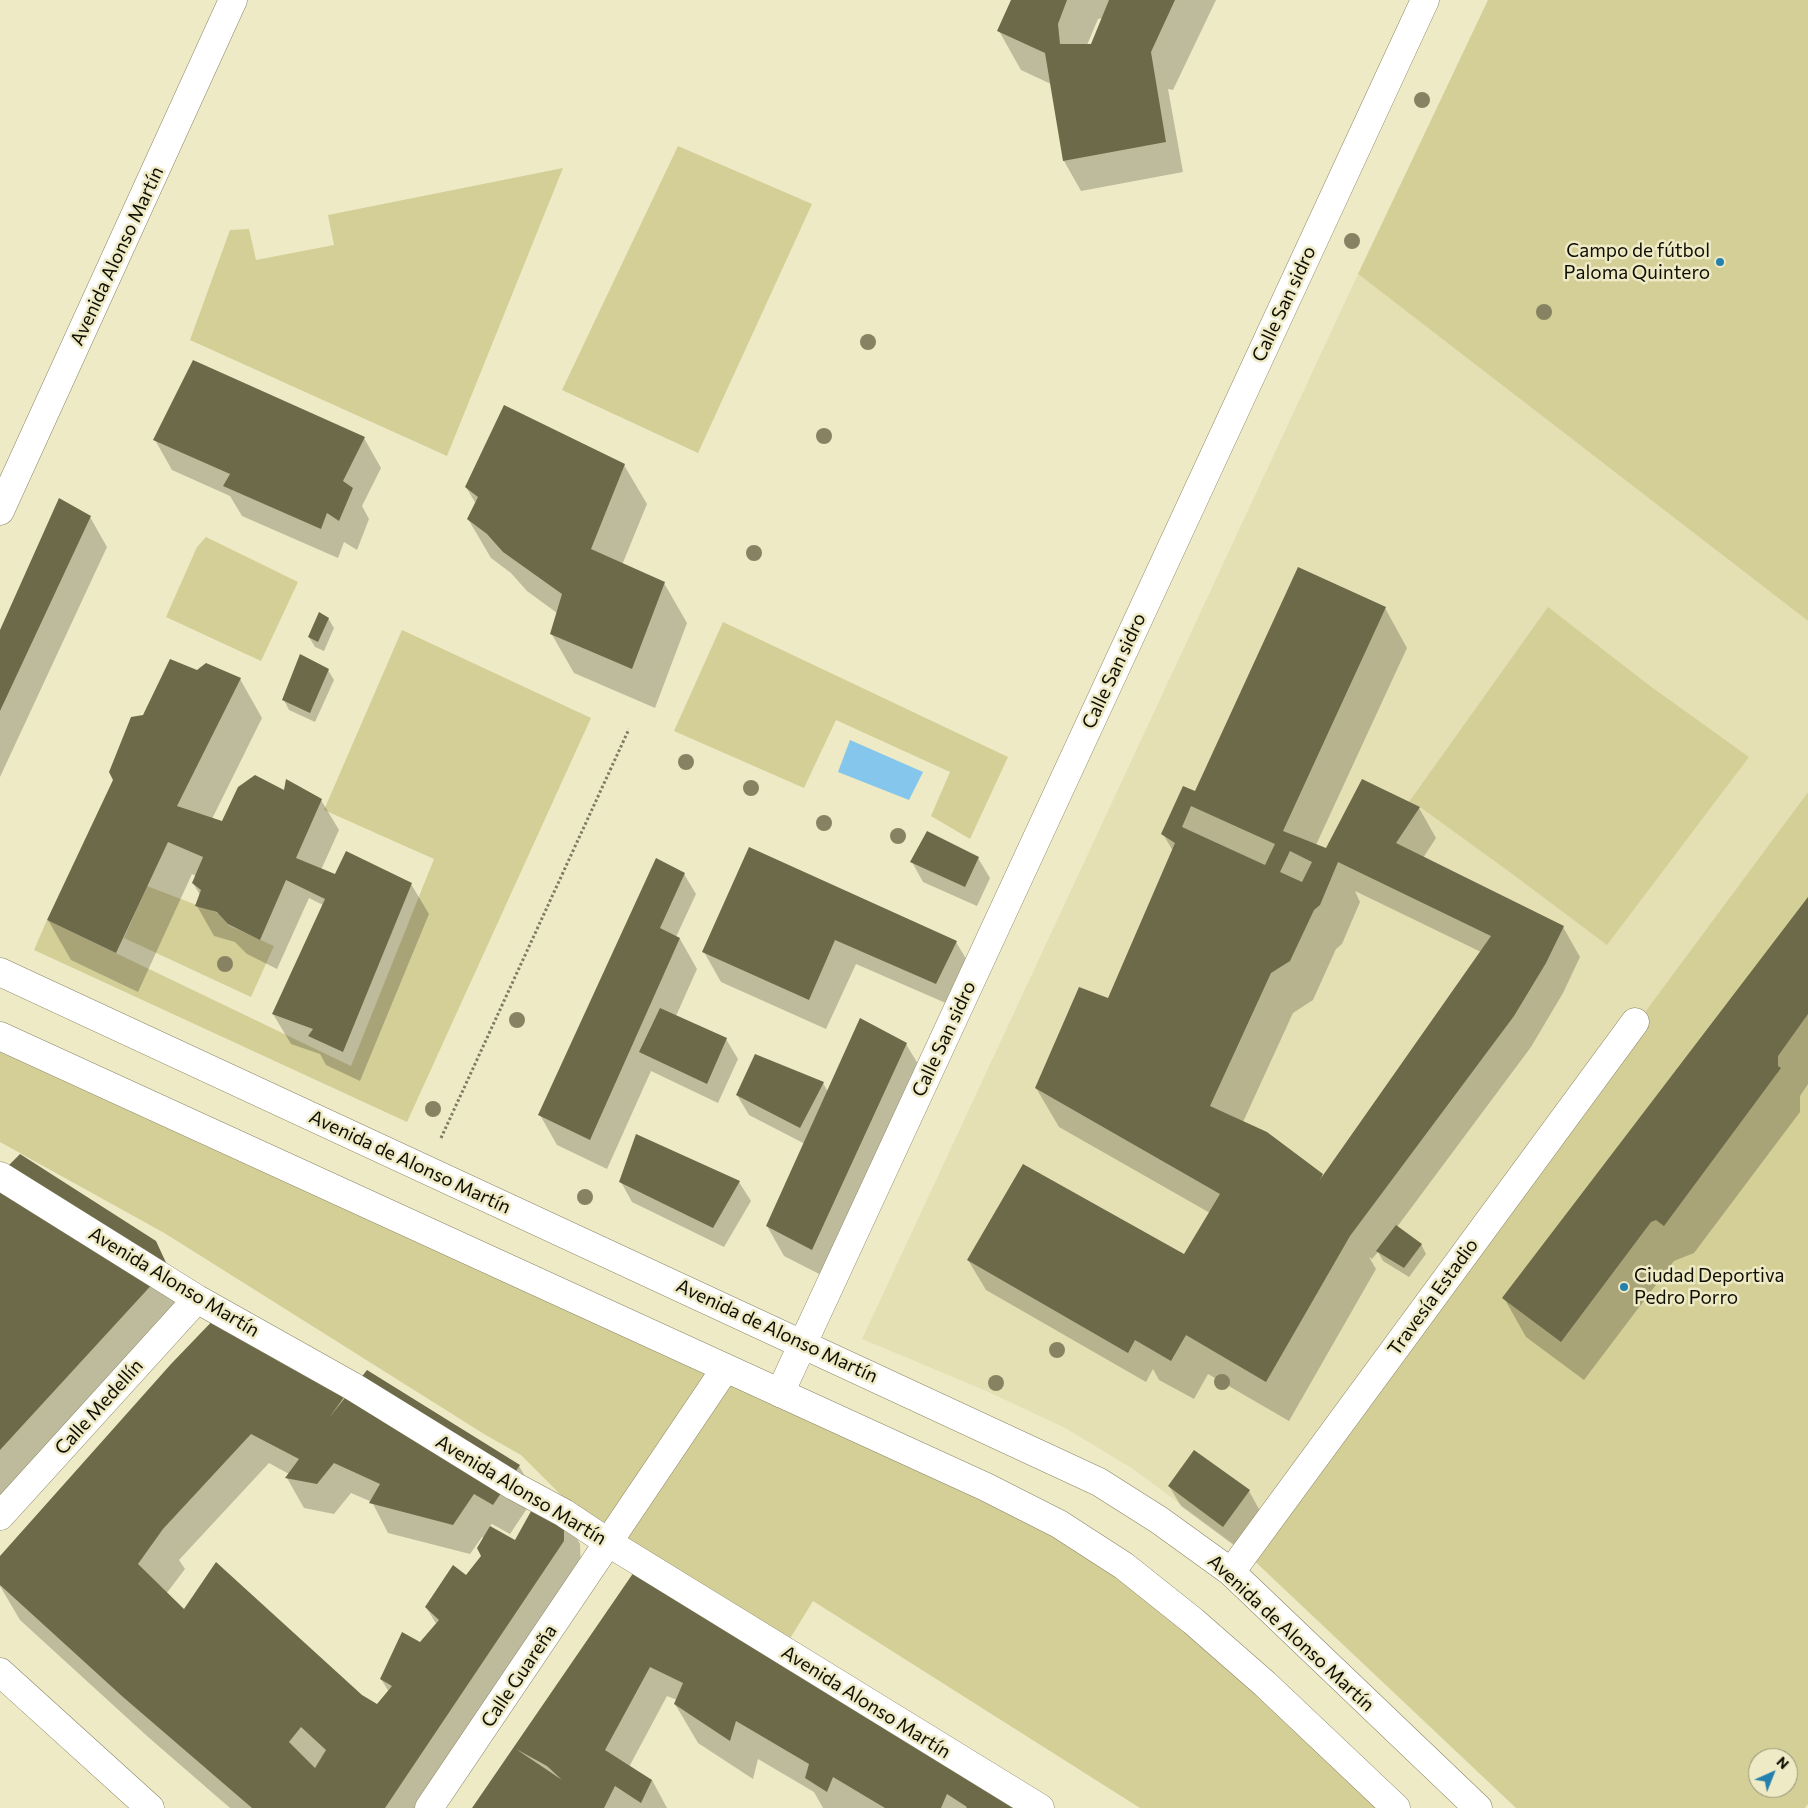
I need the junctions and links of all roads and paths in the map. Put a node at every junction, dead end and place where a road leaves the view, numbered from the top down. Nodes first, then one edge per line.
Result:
1 (233, 0) edge
2 (1425, 0) edge
3 (0, 512) edge
4 (629, 729) dead end
5 (0, 972) edge
6 (1635, 1022) dead end
7 (0, 1036) edge
8 (426, 1170) junction
9 (0, 1176) edge
10 (197, 1299) junction
11 (803, 1343) junction
12 (725, 1369) junction
13 (780, 1393) junction
14 (0, 1516) edge
15 (609, 1544) junction
16 (1231, 1572) junction
17 (0, 1672) edge
18 (150, 1808) edge
19 (429, 1808) edge
20 (1040, 1808) edge
21 (1396, 1808) edge
22 (1478, 1808) edge

1 - 3 street, Avenida Alonso Martín
2 - 11 street, Calle San sidro
4 - 8 path
5 - 8 street, Avenida de Alonso Martín
6 - 16 street, Travesía Estadio
7 - 12 street
8 - 11 street, Avenida de Alonso Martín
9 - 10 street, Avenida Alonso Martín
10 - 14 street, Calle Medellín
10 - 15 street, Avenida Alonso Martín
11 - 13 street, Calle San sidro
11 - 16 street, Avenida de Alonso Martín
12 - 13 street
12 - 15 street, Calle Guareña
13 - 21 street
15 - 19 street, Calle Guareña
15 - 20 street, Avenida Alonso Martín
16 - 22 street, Avenida de Alonso Martín
17 - 18 street

